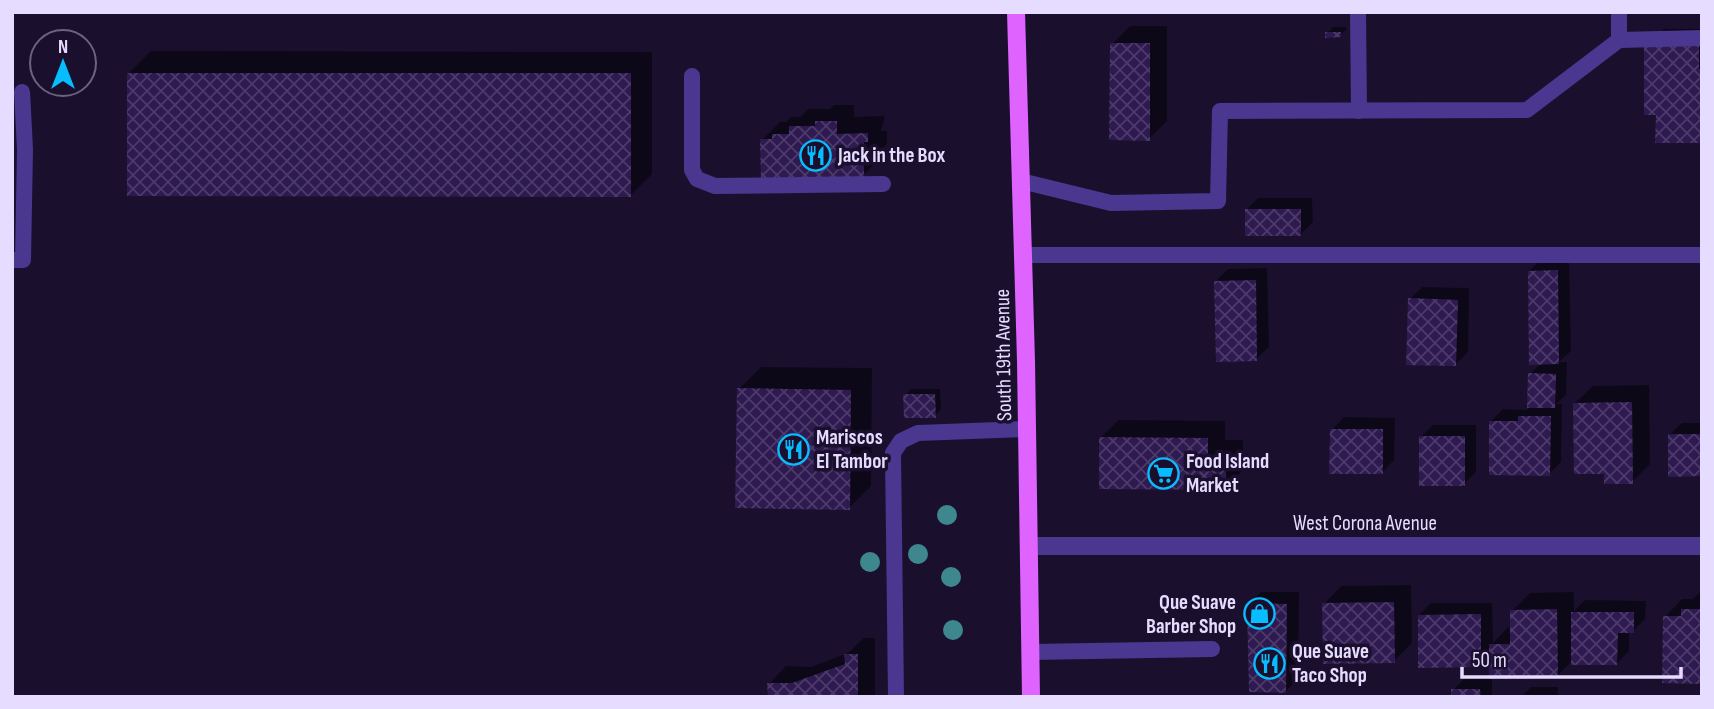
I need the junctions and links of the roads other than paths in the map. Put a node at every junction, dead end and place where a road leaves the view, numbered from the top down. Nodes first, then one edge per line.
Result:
1 (1016, 12) edge
2 (1358, 12) edge
3 (1619, 12) edge
4 (1702, 38) edge
5 (1619, 40) junction
6 (692, 76) dead end
7 (22, 92) dead end
8 (1359, 111) junction
9 (1021, 181) junction
10 (883, 184) dead end
11 (1023, 255) junction
12 (1702, 255) edge
13 (12, 260) edge
14 (1027, 429) junction
15 (1029, 546) junction
16 (1702, 546) edge
17 (1212, 649) dead end
18 (1030, 652) junction
19 (896, 697) edge
20 (1031, 697) edge

1 - 9 main road, South 19th Avenue
2 - 8 lane
3 - 5 lane
4 - 5 lane
5 - 8 lane
6 - 10 lane
7 - 13 lane
8 - 9 lane
9 - 11 main road, South 19th Avenue
11 - 12 lane
11 - 14 main road, South 19th Avenue
14 - 15 main road, South 19th Avenue
14 - 19 lane
15 - 16 street, West Corona Avenue
15 - 18 main road, South 19th Avenue
17 - 18 lane
18 - 20 main road, South 19th Avenue

